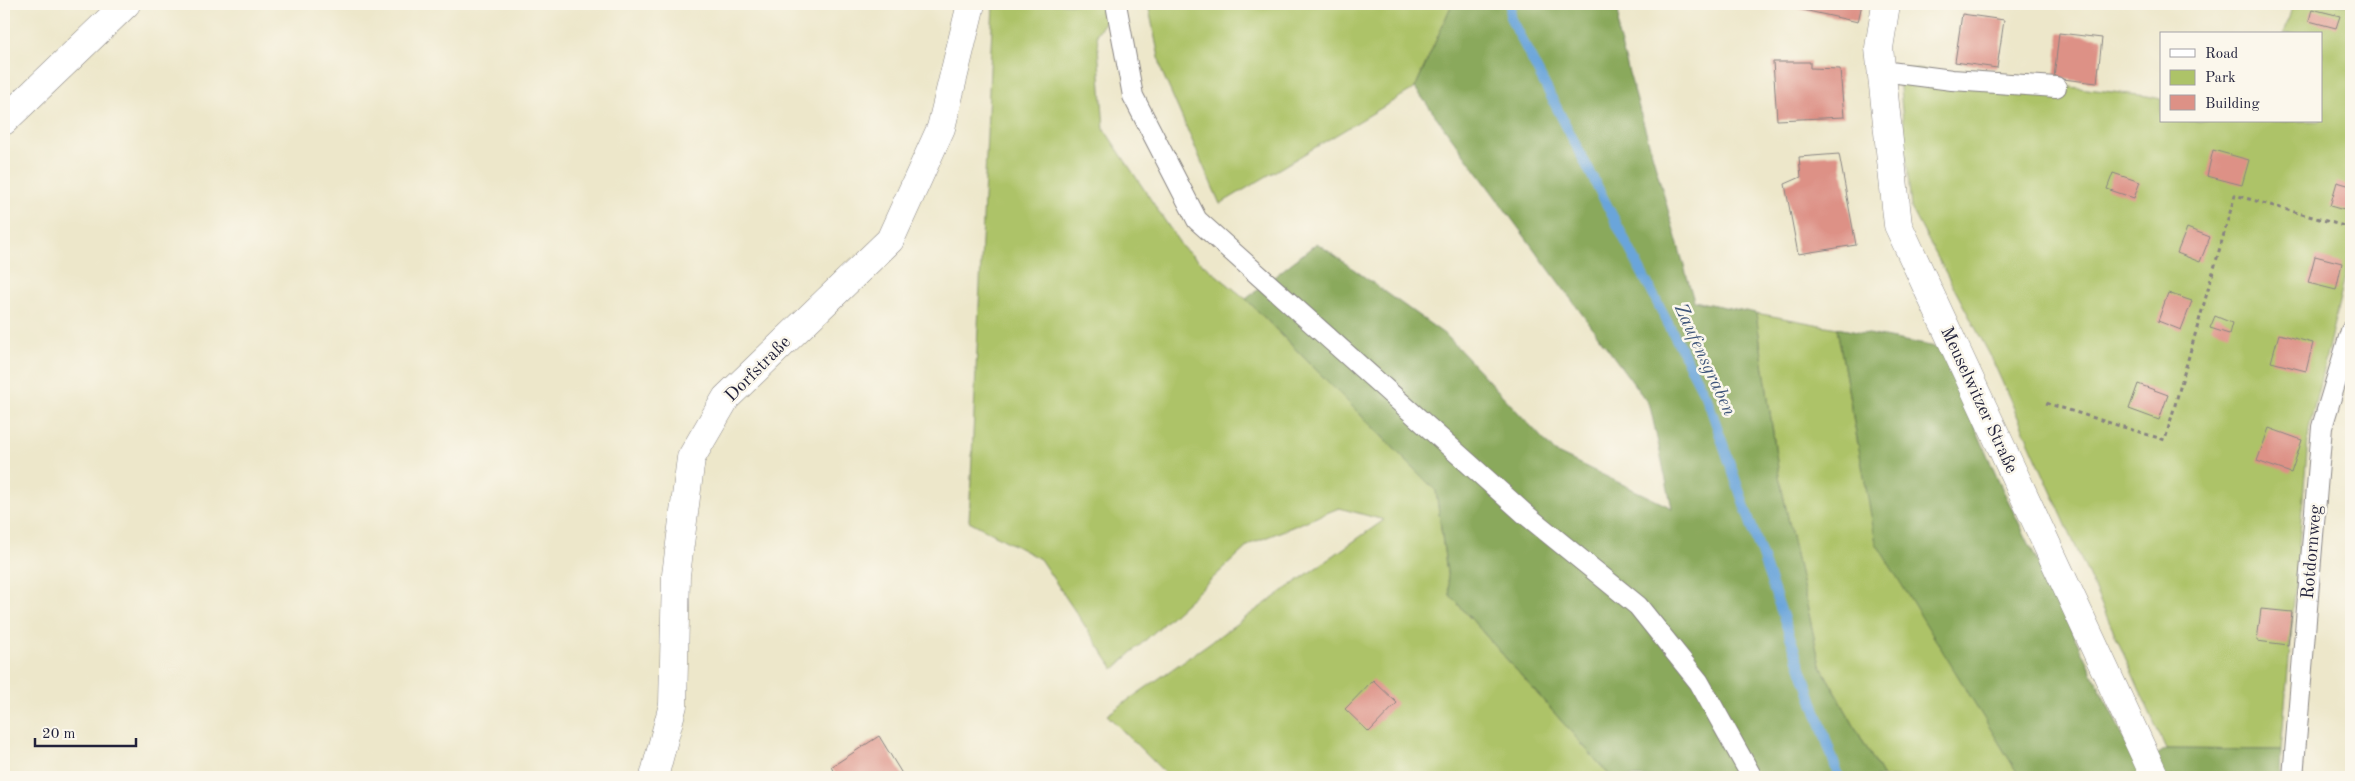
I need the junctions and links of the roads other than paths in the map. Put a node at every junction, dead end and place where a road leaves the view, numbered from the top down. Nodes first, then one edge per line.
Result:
1 (126, 4) edge
2 (970, 4) edge
3 (1116, 4) edge
4 (1886, 4) edge
5 (1882, 71) junction
6 (2056, 87) dead end
7 (4, 121) edge
8 (2351, 331) edge
9 (654, 777) edge
10 (1752, 777) edge
11 (2156, 777) edge
12 (2293, 777) edge

1 - 7 street
2 - 9 street, Dorfstraße
3 - 10 lane
4 - 5 street, Meuselwitzer Straße
5 - 6 lane
5 - 11 street, Meuselwitzer Straße
8 - 12 lane, Rotdornweg

